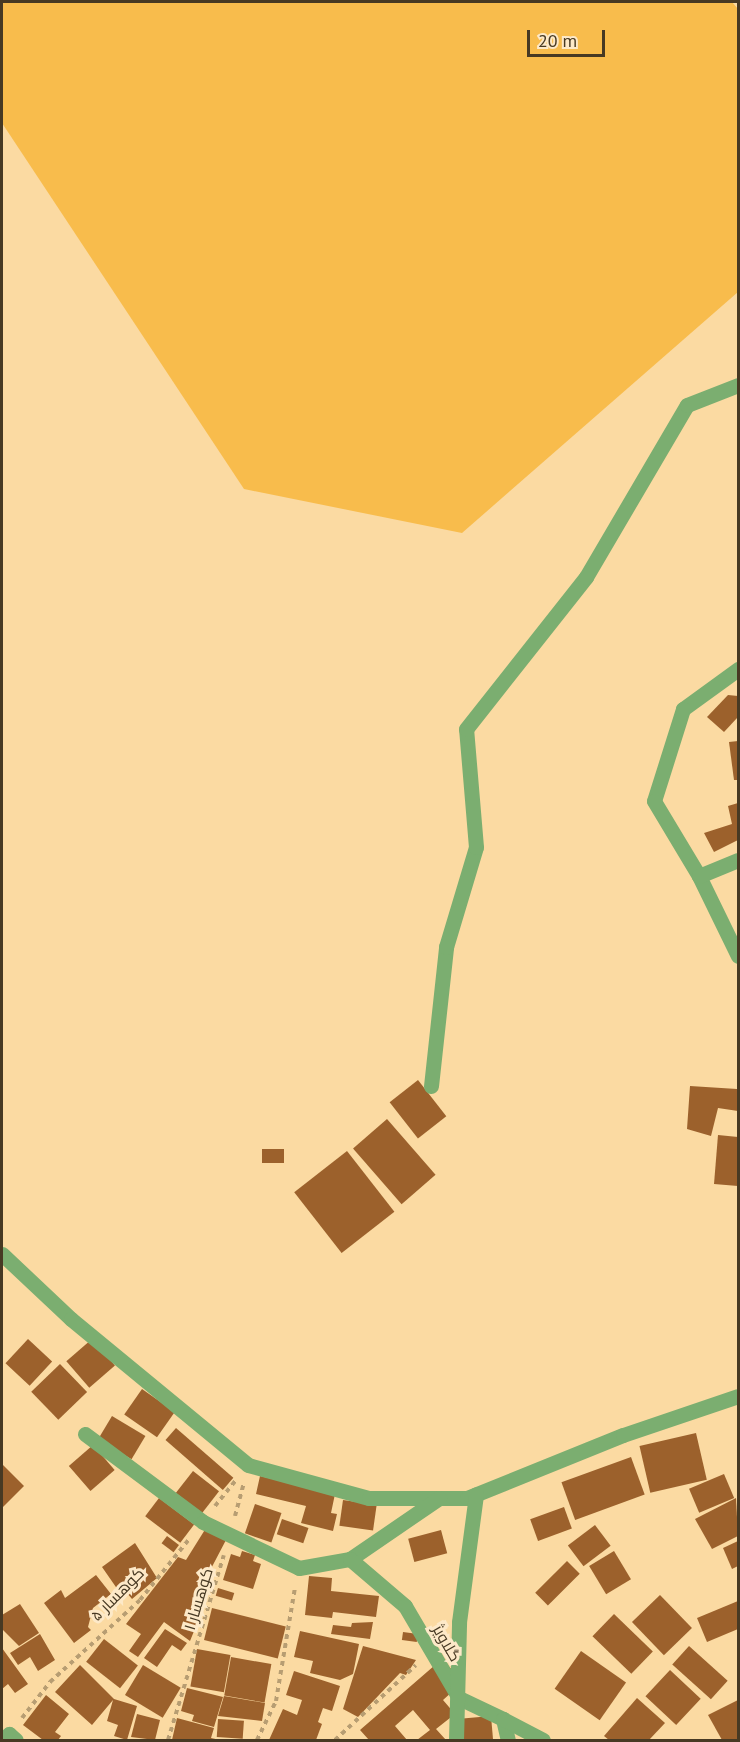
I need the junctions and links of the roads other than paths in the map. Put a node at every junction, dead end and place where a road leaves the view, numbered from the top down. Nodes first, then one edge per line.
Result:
1 (738, 385) edge
2 (738, 669) edge
3 (738, 860) edge
4 (699, 876) junction
5 (738, 956) edge
6 (431, 1086) dead end
7 (2, 1254) edge
8 (737, 1402) edge
9 (85, 1434) dead end
10 (477, 1494) junction
11 (439, 1498) junction
12 (350, 1559) junction
13 (459, 1698) junction
14 (503, 1719) junction
15 (456, 1740) edge
16 (508, 1740) edge
17 (543, 1740) edge

1 - 6 street
2 - 4 street
3 - 4 street
4 - 5 street
7 - 11 street
8 - 10 street
9 - 12 street
10 - 11 street
10 - 13 street
11 - 12 street
12 - 13 street, گلاویژ
13 - 14 street
13 - 15 street
14 - 16 street
14 - 17 street

